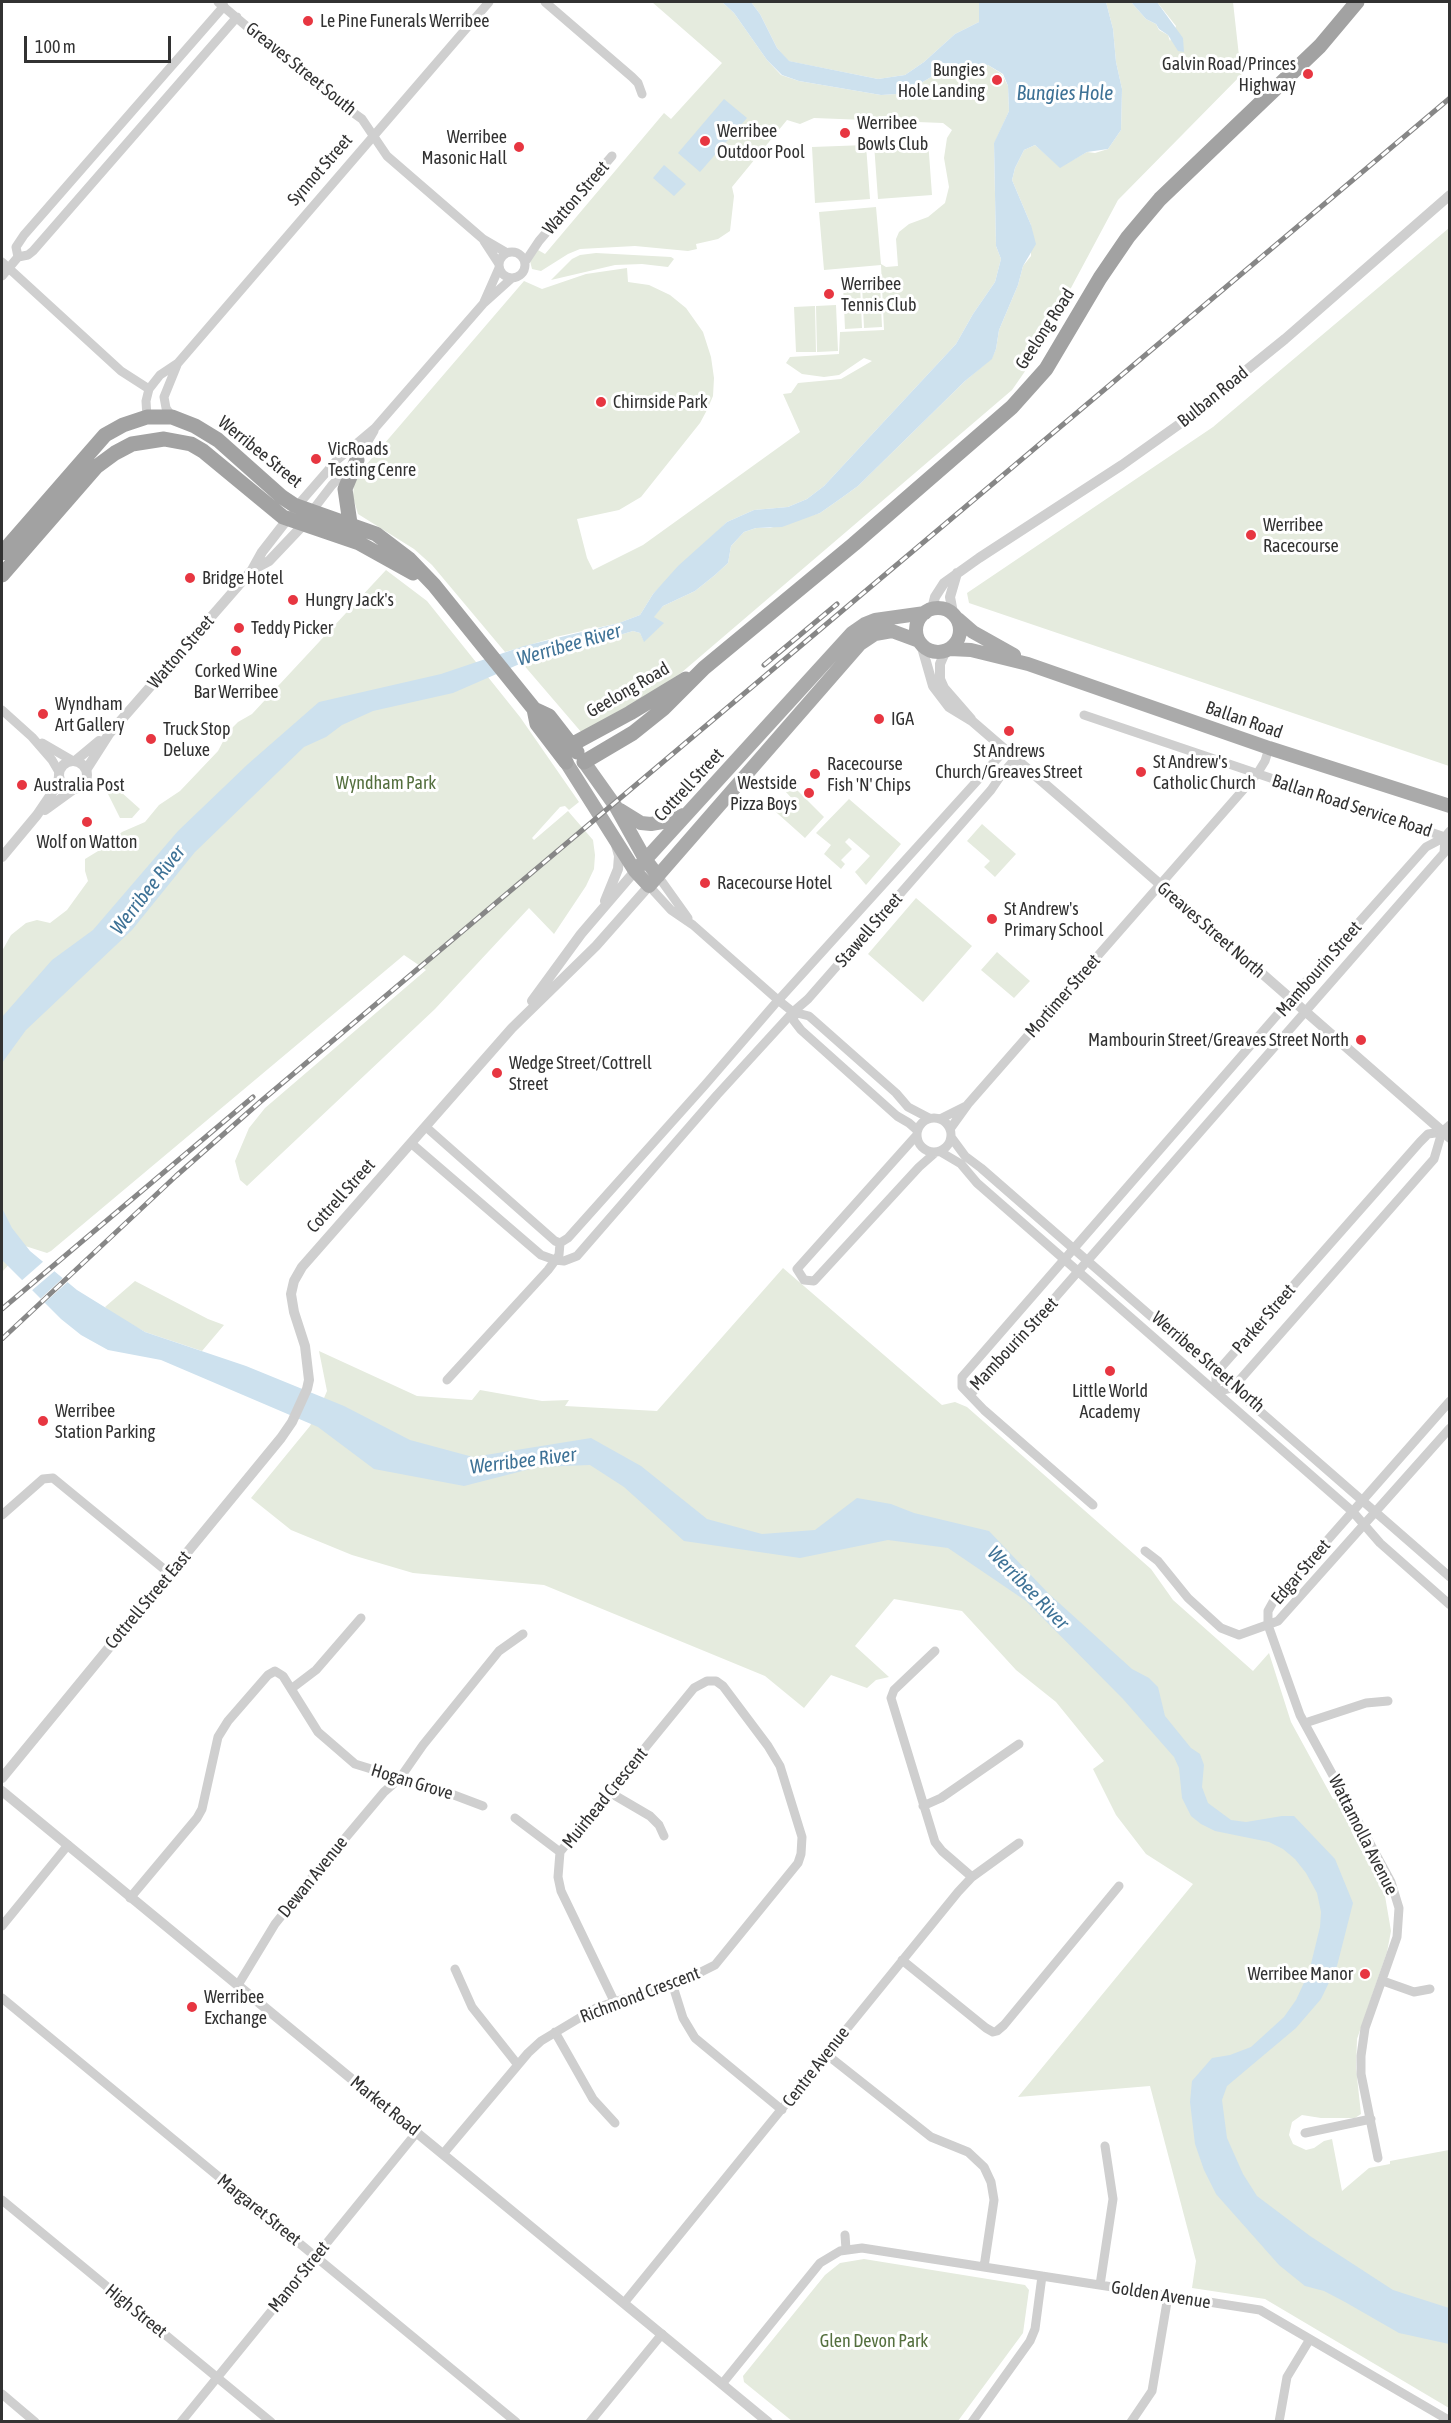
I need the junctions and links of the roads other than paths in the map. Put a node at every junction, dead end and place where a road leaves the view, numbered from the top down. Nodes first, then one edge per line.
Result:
1 (489, 2) edge
2 (545, 2) edge
3 (1357, 2) edge
4 (221, 4) edge
5 (237, 17) junction
6 (149, 92) junction
7 (642, 94) dead end
8 (161, 103) junction
9 (374, 138) junction
10 (612, 156) dead end
11 (76, 176) junction
12 (87, 187) junction
13 (1449, 195) edge
14 (483, 239) junction
15 (539, 241) junction
16 (511, 252) junction
17 (18, 257) junction
18 (525, 262) junction
19 (5, 265) edge
20 (499, 266) junction
21 (2, 276) edge
22 (512, 278) junction
23 (483, 304) junction
24 (178, 363) junction
25 (149, 389) junction
26 (147, 417) junction
27 (172, 417) junction
28 (375, 428) junction
29 (172, 440) junction
30 (357, 460) junction
31 (304, 508) junction
32 (287, 519) junction
33 (350, 523) junction
34 (304, 526) junction
35 (9, 552) edge
36 (252, 570) junction
37 (957, 573) junction
38 (2, 575) edge
39 (434, 585) junction
40 (928, 611) junction
41 (955, 616) junction
42 (920, 642) junction
43 (948, 650) junction
44 (1028, 664) junction
45 (704, 668) junction
46 (822, 690) junction
47 (792, 699) junction
48 (534, 709) junction
49 (2, 710) edge
50 (1084, 715) dead end
51 (972, 721) junction
52 (109, 734) junction
53 (32, 737) junction
54 (571, 745) junction
55 (1269, 748) junction
56 (1005, 750) junction
57 (1016, 759) junction
58 (74, 761) junction
59 (566, 762) junction
60 (584, 762) junction
61 (86, 770) junction
62 (59, 774) junction
63 (1257, 774) junction
64 (74, 789) junction
65 (1449, 806) edge
66 (616, 807) junction
67 (693, 807) junction
68 (37, 815) junction
69 (1448, 836) edge
70 (615, 838) junction
71 (2, 856) edge
72 (645, 859) junction
73 (635, 871) junction
74 (653, 881) junction
75 (1161, 886) junction
76 (600, 912) junction
77 (693, 925) junction
78 (778, 1000) junction
79 (1290, 1000) junction
80 (793, 1011) junction
81 (1306, 1013) junction
82 (513, 1028) junction
83 (705, 1085) junction
84 (717, 1095) junction
85 (968, 1104) junction
86 (929, 1118) junction
87 (940, 1119) junction
88 (426, 1127) junction
89 (664, 1132) junction
90 (1447, 1132) edge
91 (916, 1133) junction
92 (950, 1133) junction
93 (675, 1143) junction
94 (412, 1144) junction
95 (938, 1152) junction
96 (560, 1242) junction
97 (1073, 1249) junction
98 (555, 1260) junction
99 (1064, 1260) junction
100 (1088, 1261) junction
101 (1078, 1272) junction
102 (1216, 1374) junction
103 (447, 1380) dead end
104 (1232, 1388) junction
105 (1216, 1392) junction
106 (970, 1395) junction
107 (1449, 1401) edge
108 (293, 1420) joint
109 (1449, 1428) edge
110 (1362, 1501) junction
111 (1093, 1505) dead end
112 (1353, 1512) junction
113 (1376, 1512) junction
114 (2, 1515) edge
115 (1365, 1526) junction
116 (1145, 1551) dead end
117 (170, 1574) junction
118 (1449, 1576) edge
119 (1449, 1605) edge
120 (361, 1618) dead end
121 (1268, 1625) junction
122 (523, 1634) dead end
123 (935, 1651) dead end
124 (291, 1689) junction
125 (1388, 1701) dead end
126 (1305, 1723) junction
127 (1019, 1744) dead end
128 (2, 1778) edge
129 (400, 1778) junction
130 (2, 1791) edge
131 (609, 1792) junction
132 (483, 1806) dead end
133 (923, 1806) junction
134 (515, 1818) dead end
135 (664, 1836) dead end
136 (1019, 1843) dead end
137 (68, 1845) junction
138 (560, 1852) junction
139 (801, 1854) junction
140 (812, 1854) dead end
141 (972, 1877) junction
142 (1119, 1886) dead end
143 (130, 1898) junction
144 (2, 1926) edge
145 (902, 1960) junction
146 (454, 1969) dead end
147 (1383, 1981) junction
148 (672, 1983) junction
149 (238, 1985) junction
150 (1430, 1989) dead end
151 (2, 1998) edge
152 (614, 2001) junction
153 (996, 2031) junction
154 (555, 2032) junction
155 (997, 2042) dead end
156 (826, 2054) junction
157 (518, 2065) junction
158 (782, 2110) junction
159 (1371, 2119) junction
160 (615, 2123) dead end
161 (417, 2132) junction
162 (1305, 2133) dead end
163 (1105, 2146) dead end
164 (443, 2154) junction
165 (1378, 2158) dead end
166 (2, 2200) edge
167 (845, 2235) dead end
168 (846, 2249) junction
169 (316, 2257) junction
170 (984, 2267) junction
171 (1042, 2276) junction
172 (1100, 2285) junction
173 (1168, 2296) junction
174 (624, 2303) junction
175 (662, 2334) junction
176 (1310, 2339) junction
177 (217, 2377) junction
178 (722, 2384) junction
179 (2, 2394) edge
180 (35, 2421) edge
181 (181, 2421) edge
182 (271, 2421) edge
183 (516, 2421) edge
184 (590, 2421) edge
185 (768, 2421) edge
186 (972, 2421) edge
187 (1131, 2421) edge
188 (1279, 2421) edge
189 (1449, 2421) edge

1 - 9 street, Synnot Street
2 - 7 street
3 - 45 highway, Geelong Road
4 - 5 street, Greaves Street South
4 - 6 street
5 - 8 street
5 - 9 street, Greaves Street South
6 - 8 street
6 - 11 street
8 - 12 street
9 - 14 street, Greaves Street South
9 - 24 street, Synnot Street
10 - 15 street, Watton Street
11 - 12 street
11 - 17 street
12 - 17 street
13 - 37 street, Bulban Road
14 - 16 street, Greaves Street South
14 - 20 street, Greaves Street South
15 - 16 street, Watton Street
15 - 18 street, Watton Street
16 - 18 street
16 - 20 street
17 - 19 street
18 - 22 street
19 - 21 street
19 - 25 street
20 - 22 street
20 - 23 street, Watton Street
22 - 23 street, Watton Street
23 - 28 street, Watton Street
24 - 25 street, Synnot Street
24 - 27 street, Synnot Street
25 - 26 street
26 - 27 highway, Werribee Street
26 - 29 highway
26 - 35 highway
27 - 31 highway, Werribee Street
28 - 30 street, Watton Street
28 - 31 street, Watton Street
29 - 32 highway, Werribee Street
29 - 35 highway, Werribee Street
30 - 31 street, Watton Street
30 - 33 highway
31 - 32 street, Watton Street
31 - 33 highway, Werribee Street
31 - 34 street, Watton Street
32 - 34 highway, Werribee Street
32 - 36 street, Watton Street
33 - 39 highway, Werribee Street
34 - 36 street, Watton Street
34 - 39 highway, Werribee Street
35 - 38 highway
36 - 52 street, Watton Street
37 - 40 street, Bulban Road
37 - 41 street
39 - 48 highway, Werribee Street
40 - 41 main road
40 - 42 main road
40 - 47 main road, Cottrell Street
41 - 43 main road
41 - 44 main road, Ballan Road
42 - 43 main road
42 - 46 main road, Cottrell Street
42 - 51 street, Greaves Street North
43 - 44 main road, Ballan Road
43 - 51 street, Greaves Street North
44 - 55 main road, Ballan Road
45 - 54 highway, Geelong Road
45 - 60 highway, Geelong Road
46 - 47 main road
46 - 74 main road, Cottrell Street
47 - 67 main road, Cottrell Street
48 - 54 highway, Werribee Street
48 - 59 highway, Werribee Street
49 - 53 street
50 - 63 street, Ballan Road Service Road
51 - 56 street, Greaves Street North
52 - 58 street, Watton Street
52 - 61 street, Watton Street
53 - 58 street
53 - 62 street
54 - 59 highway
54 - 60 highway, Werribee Street
55 - 63 street, Mortimer Street
55 - 65 main road, Ballan Road
56 - 57 street, Greaves Street North
56 - 78 street, Stawell Street
57 - 75 street, Greaves Street North
57 - 80 street, Stawell Street
58 - 61 street
58 - 62 street
59 - 60 highway
59 - 70 main road
60 - 66 main road
61 - 64 street
62 - 64 street
62 - 68 street
63 - 69 street, Ballan Road Service Road
63 - 75 street, Mortimer Street
64 - 68 street
66 - 67 main road
66 - 72 main road
67 - 72 main road, Cottrell Street
68 - 71 street
69 - 79 street, Mambourin Street
69 - 81 street, Mambourin Street
70 - 73 main road
70 - 76 street
72 - 73 main road, Cottrell Street
72 - 74 main road
73 - 74 main road
73 - 76 street, Cottrell Street
74 - 77 street
74 - 77 street
74 - 82 street, Cottrell Street
75 - 79 street, Greaves Street North
75 - 85 street, Mortimer Street
76 - 82 street, Cottrell Street
77 - 78 street
78 - 80 street
78 - 83 street, Stawell Street
79 - 81 street, Greaves Street North
79 - 97 street, Mambourin Street
80 - 84 street, Stawell Street
80 - 86 street
80 - 91 street
81 - 90 street, Greaves Street North
81 - 100 street, Mambourin Street
82 - 88 street, Cottrell Street
83 - 84 street
83 - 89 street, Stawell Street
84 - 93 street, Stawell Street
85 - 87 street, Mortimer Street
85 - 92 street, Mortimer Street
86 - 87 street
86 - 91 street
87 - 92 street
88 - 94 street, Cottrell Street
88 - 96 street
89 - 93 street
89 - 96 street, Stawell Street
90 - 102 street, Parker Street
90 - 104 street, Parker Street
91 - 95 street
91 - 95 street
92 - 95 street
92 - 97 street, Werribee Street North
93 - 98 street, Stawell Street
94 - 98 street
94 - 108 street, Cottrell Street
95 - 99 street, Werribee Street North
96 - 98 street, Stawell Street
97 - 99 street, Mambourin Street
97 - 100 street, Werribee Street North
98 - 103 street, Stawell Street
99 - 101 street, Werribee Street North
99 - 106 street, Mambourin Street
100 - 101 street, Mambourin Street
100 - 102 street, Werribee Street North
101 - 105 street, Werribee Street North
101 - 106 street, Mambourin Street
102 - 104 street, Werribee Street North
102 - 105 street
104 - 105 street
104 - 110 street, Werribee Street North
105 - 112 street, Werribee Street North
106 - 111 street
107 - 110 street, Edgar Street
108 - 117 street, Cottrell Street East
109 - 113 street, Edgar Street
110 - 112 street, Edgar Street
110 - 113 street, Werribee Street North
112 - 115 street, Werribee Street North
112 - 121 street, Edgar Street
113 - 115 street, Edgar Street
113 - 118 street, Werribee Street North
114 - 117 street
115 - 119 street, Werribee Street North
115 - 121 street, Edgar Street
116 - 121 street
117 - 128 street, Cottrell Street East
120 - 124 street
121 - 126 street, Wattamolla Avenue
122 - 129 street, Dewan Avenue
123 - 133 street
124 - 129 street, Hogan Grove
124 - 143 street, Hogan Grove
125 - 126 street
126 - 147 street, Wattamolla Avenue
127 - 133 street
129 - 132 street, Hogan Grove
129 - 149 street, Dewan Avenue
130 - 137 street, Market Road
131 - 135 street
131 - 138 street, Muirhead Crescent
131 - 139 street, Muirhead Crescent
133 - 141 street
134 - 138 street
136 - 141 street, Centre Avenue
137 - 143 street, Market Road
137 - 144 street
138 - 152 street, Muirhead Crescent
139 - 140 street
139 - 148 street, Richmond Crescent
141 - 145 street, Centre Avenue
142 - 153 street
143 - 149 street, Market Road
145 - 153 street
145 - 156 street, Centre Avenue
146 - 157 street
147 - 150 street
147 - 159 street, Wattamolla Avenue
148 - 152 street, Richmond Crescent
148 - 158 street
149 - 161 street, Market Road
151 - 169 street, Margaret Street
152 - 154 street, Richmond Crescent
153 - 155 street
154 - 157 street, Richmond Crescent
154 - 160 street
156 - 158 street, Centre Avenue
156 - 170 street
157 - 164 street, Richmond Crescent
158 - 174 street, Centre Avenue
159 - 162 street
159 - 165 street, Wattamolla Avenue
161 - 164 street, Market Road
161 - 169 street, Manor Street
163 - 172 street
164 - 174 street, Market Road
166 - 177 street, High Street
167 - 168 street
168 - 170 street, Golden Avenue
168 - 178 street
169 - 177 street, Manor Street
169 - 183 street, Margaret Street
170 - 171 street, Golden Avenue
171 - 172 street, Golden Avenue
171 - 186 street
172 - 173 street, Golden Avenue
173 - 176 street, Golden Avenue
173 - 187 street
174 - 175 street, Market Road
175 - 178 street, Market Road
175 - 184 street
176 - 188 street
176 - 189 street, Golden Avenue
177 - 181 street, Manor Street
177 - 182 street, High Street
178 - 185 street, Market Road
179 - 180 street

